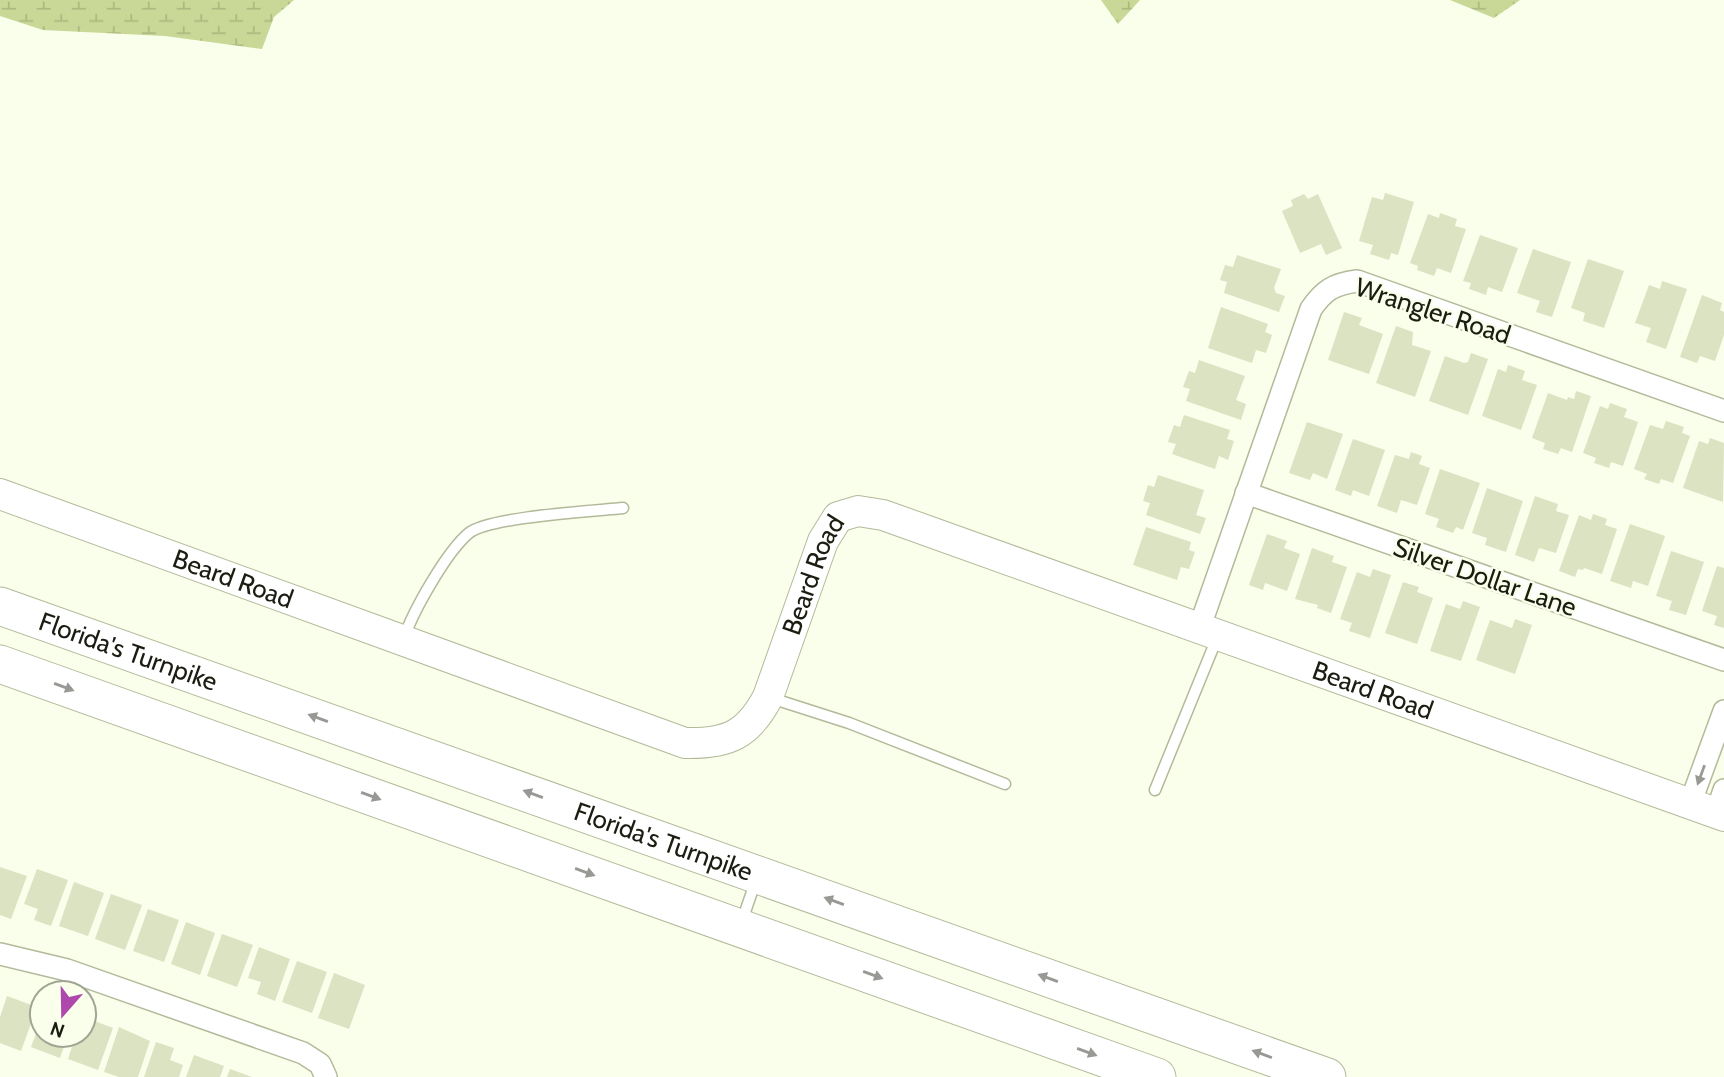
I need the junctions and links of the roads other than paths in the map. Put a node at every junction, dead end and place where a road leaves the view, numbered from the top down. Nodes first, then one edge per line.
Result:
1 (1724, 411) edge
2 (0, 494) edge
3 (1246, 494) junction
4 (622, 508) dead end
5 (0, 606) edge
6 (1208, 632) junction
7 (403, 641) junction
8 (1724, 660) edge
9 (0, 664) edge
10 (768, 697) junction
11 (1724, 711) edge
12 (1718, 749) edge
13 (1004, 783) dead end
14 (1155, 790) dead end
15 (1713, 806) edge
16 (759, 874) junction
17 (740, 927) junction
18 (0, 954) edge
19 (326, 1077) edge
20 (1157, 1077) edge
21 (1327, 1077) edge

1 - 3 street, Wrangler Road
2 - 7 street, Beard Road
3 - 6 street, Wrangler Road
3 - 8 street, Silver Dollar Lane
4 - 7 lane
16 -> 5 highway, Florida's Turnpike
6 - 10 street, Beard Road
6 - 14 lane
6 - 15 street, Beard Road
7 - 10 street, Beard Road
9 -> 17 highway, Florida's Turnpike
10 - 13 lane
11 - 12 street
12 -> 15 street
16 - 17 lane
21 -> 16 highway, Florida's Turnpike
17 -> 20 highway, Florida's Turnpike
18 - 19 street

